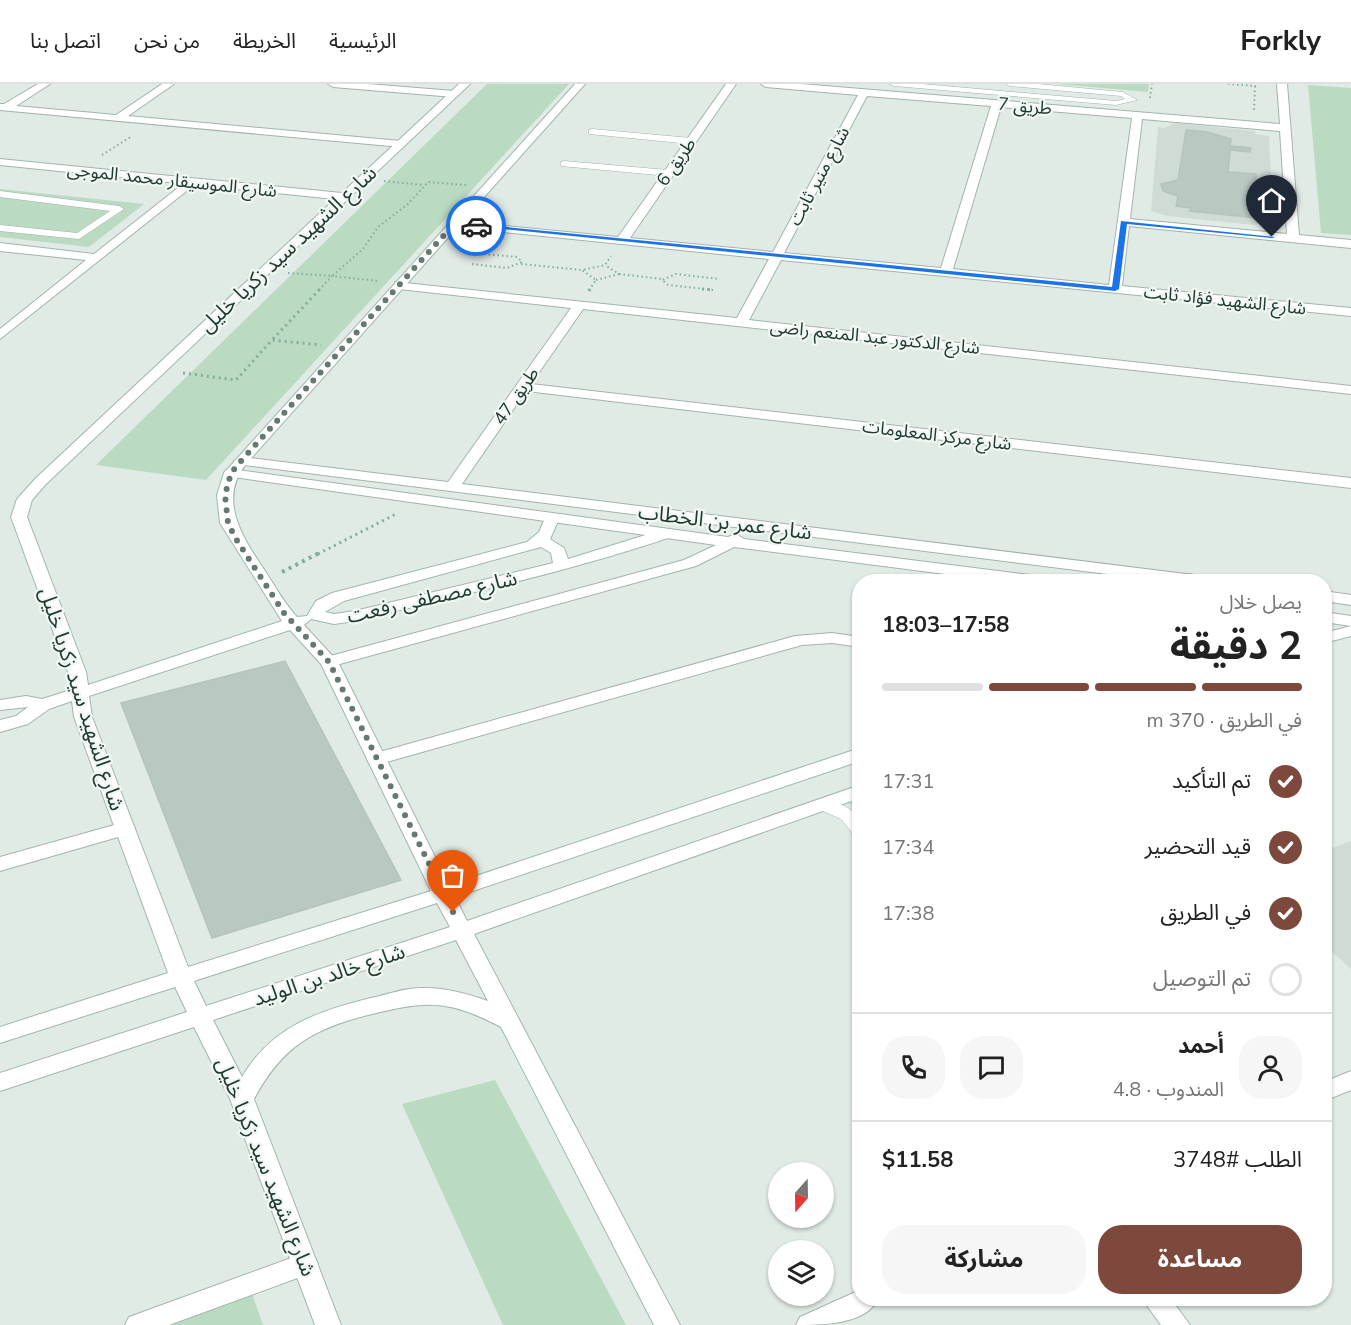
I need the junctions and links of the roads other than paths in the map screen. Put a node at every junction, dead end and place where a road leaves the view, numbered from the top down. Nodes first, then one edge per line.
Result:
1 (45, 84) edge
2 (169, 84) edge
3 (333, 84) edge
4 (579, 84) edge
5 (731, 84) edge
6 (766, 84) edge
7 (894, 84) edge
8 (1010, 84) edge
9 (1281, 84) edge
10 (460, 89) edge
11 (1078, 90) junction
12 (864, 92) junction
13 (997, 104) junction
14 (1074, 105) junction
15 (3, 107) edge
16 (1137, 116) junction
17 (118, 118) junction
18 (1285, 128) junction
19 (592, 132) dead end
20 (691, 141) junction
21 (401, 144) junction
22 (0, 162) edge
23 (564, 164) dead end
24 (0, 170) edge
25 (668, 173) junction
26 (188, 185) junction
27 (0, 194) edge
28 (341, 200) junction
29 (1124, 222) junction
30 (454, 224) junction
31 (0, 228) edge
32 (1293, 238) junction
33 (622, 240) junction
34 (1351, 244) edge
35 (0, 247) edge
36 (777, 256) junction
37 (96, 258) junction
38 (946, 272) junction
39 (399, 284) junction
40 (1115, 289) junction
41 (579, 305) junction
42 (1351, 312) edge
43 (741, 323) junction
44 (2, 331) edge
45 (523, 387) junction
46 (1351, 390) edge
47 (236, 467) junction
48 (1351, 483) edge
49 (452, 488) junction
50 (674, 516) junction
51 (551, 519) junction
52 (742, 525) junction
53 (665, 534) junction
54 (541, 540) junction
55 (734, 542) junction
56 (562, 566) junction
57 (984, 574) edge
58 (1134, 574) edge
59 (1332, 597) edge
60 (1351, 600) edge
61 (315, 615) junction
62 (1332, 618) edge
63 (1351, 621) edge
64 (293, 623) junction
65 (1351, 631) edge
66 (1332, 636) edge
67 (852, 641) edge
68 (329, 662) junction
69 (81, 692) junction
70 (0, 705) edge
71 (43, 705) junction
72 (0, 726) edge
73 (852, 757) edge
74 (376, 759) junction
75 (852, 798) edge
76 (822, 804) junction
77 (852, 821) edge
78 (125, 828) junction
79 (0, 864) edge
80 (443, 894) junction
81 (463, 930) junction
82 (181, 978) junction
83 (201, 1017) junction
84 (509, 1021) junction
85 (0, 1035) edge
86 (1351, 1080) edge
87 (0, 1082) edge
88 (1332, 1088) edge
89 (242, 1099) junction
90 (305, 1264) junction
91 (852, 1305) edge
92 (1161, 1306) edge
93 (138, 1325) edge
94 (328, 1325) edge
95 (667, 1325) edge
96 (809, 1325) edge
97 (1177, 1325) edge

1 - 15 street
2 - 17 street
3 - 10 street
4 - 30 street
5 - 20 street, طريق 6
6 - 12 street, طريق 7
7 - 14 lane
8 - 11 lane
9 - 18 street
10 - 21 street, شارع الشهيد سيد زكريا خليل
11 - 14 lane
11 - 14 lane
12 - 13 street, طريق 7
12 - 36 street, شارع منير ثابت
13 - 14 street, طريق 7
13 - 38 street
14 - 16 street, طريق 7
15 - 17 street
16 - 18 street, طريق 7
16 - 29 street
17 - 21 street
18 - 32 street
19 - 20 lane
20 - 25 street, طريق 6
21 - 28 street, شارع الشهيد سيد زكريا خليل
22 - 26 street, شارع الموسيقار محمد الموجى
23 - 25 lane
24 - 26 street, شارع الموسيقار محمد الموجى
25 - 33 street, طريق 6
26 - 28 street, شارع الموسيقار محمد الموجى
26 - 37 street
27 - 31 lane
28 - 69 street, شارع الشهيد سيد زكريا خليل
29 - 32 street
29 - 40 street
30 - 33 street, شارع الشهيد فؤاد ثابت
30 - 39 street
32 - 34 street
33 - 36 street, شارع الشهيد فؤاد ثابت
35 - 37 street
36 - 38 street, شارع الشهيد فؤاد ثابت
36 - 43 street, شارع منير ثابت
37 - 44 street
38 - 40 street, شارع الشهيد فؤاد ثابت
39 - 41 street, شارع الدكتور عبد المنعم راضى
39 - 47 street
40 - 42 street, شارع الشهيد فؤاد ثابت
41 - 43 street, شارع الدكتور عبد المنعم راضى
41 - 45 street, طريق 47
43 - 46 street, شارع الدكتور عبد المنعم راضى
45 - 48 street, شارع مركز المعلومات
45 - 49 street, طريق 47
47 - 49 street, شارع عمر بن الخطاب
47 - 51 street, شارع عمر بن الخطاب
47 - 64 street
49 - 50 street, شارع عمر بن الخطاب
50 - 52 street, شارع عمر بن الخطاب
50 - 53 street
51 - 53 street, شارع عمر بن الخطاب
51 - 54 street
52 - 55 street
52 - 58 street, شارع عمر بن الخطاب
53 - 55 street, شارع عمر بن الخطاب
53 - 56 street, شارع مصطفى رفعت
54 - 56 street
54 - 61 street, شارع مصطفى رفعت
55 - 57 street, شارع عمر بن الخطاب
55 - 68 street, شارع مصطفى رفعت
56 - 61 street, شارع مصطفى رفعت
59 - 60 street
61 - 64 street
62 - 63 street
64 - 68 street
64 - 69 street
65 - 66 street
67 - 74 street
68 - 74 street
69 - 71 street
69 - 78 street, شارع الشهيد سيد زكريا خليل
70 - 71 street
71 - 72 street
73 - 80 street, شارع خالد بن الوليد
74 - 80 street
75 - 76 street, شارع خالد بن الوليد
76 - 77 lane
76 - 81 street, شارع خالد بن الوليد
78 - 79 street
78 - 82 street, شارع الشهيد سيد زكريا خليل
80 - 81 street
80 - 82 street, شارع خالد بن الوليد
81 - 83 street, شارع خالد بن الوليد
81 - 84 street
82 - 83 street, شارع الشهيد سيد زكريا خليل
82 - 85 street, شارع خالد بن الوليد
83 - 87 street, شارع خالد بن الوليد
83 - 89 street, شارع الشهيد سيد زكريا خليل
84 - 89 street
84 - 95 street
86 - 88 street
89 - 90 street, شارع الشهيد سيد زكريا خليل
90 - 93 street
90 - 94 street, شارع الشهيد سيد زكريا خليل
91 - 96 street
92 - 97 street

